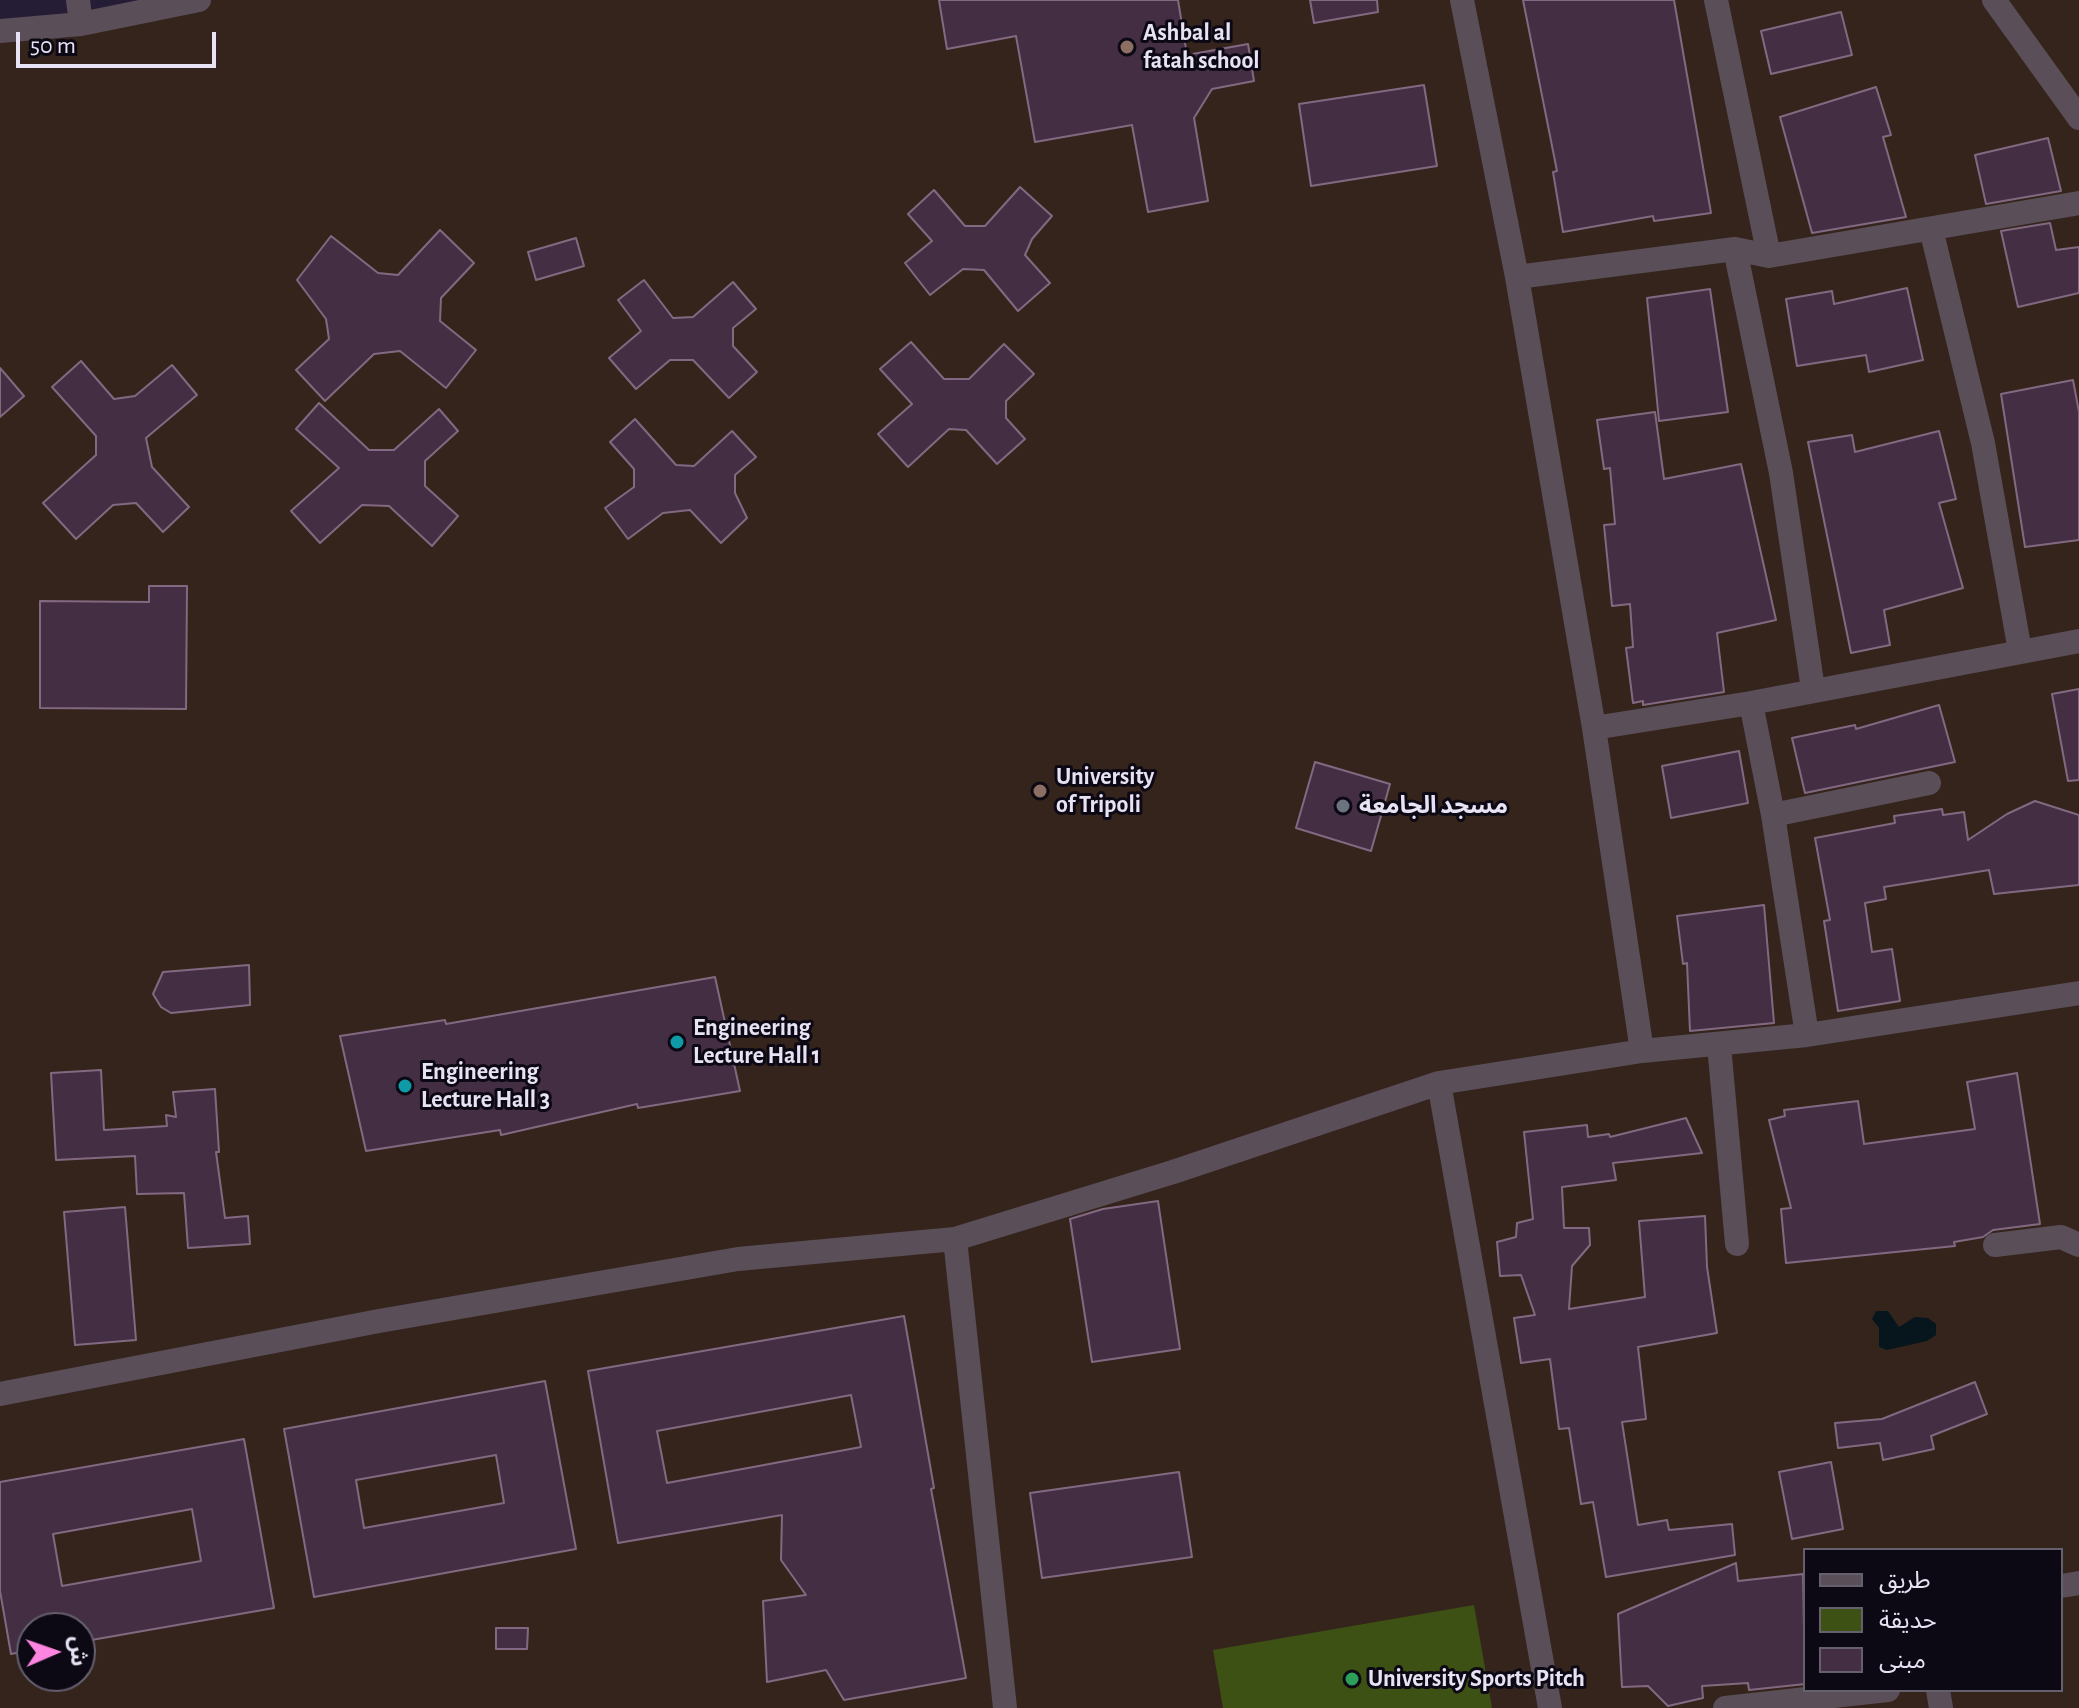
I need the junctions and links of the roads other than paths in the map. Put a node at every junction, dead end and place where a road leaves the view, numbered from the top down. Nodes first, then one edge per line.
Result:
1 (199, 0) edge
2 (1462, 0) edge
3 (1716, 0) edge
4 (1994, 0) edge
5 (79, 12) edge
6 (0, 31) edge
7 (2079, 118) edge
8 (2079, 203) edge
9 (1931, 229) junction
10 (1735, 249) junction
11 (1769, 256) junction
12 (1517, 277) junction
13 (2079, 641) edge
14 (2020, 651) junction
15 (1813, 689) junction
16 (1751, 703) junction
17 (1594, 728) junction
18 (1929, 783) dead end
19 (1773, 815) junction
20 (2079, 993) edge
21 (1807, 1035) junction
22 (1719, 1045) junction
23 (1642, 1051) junction
24 (1439, 1083) junction
25 (955, 1239) junction
26 (1737, 1244) dead end
27 (1995, 1245) dead end
28 (2079, 1245) edge
29 (0, 1394) edge
30 (1870, 1692) edge
31 (1005, 1708) edge
32 (1550, 1708) edge
33 (1725, 1708) edge

1 - 5 street
2 - 12 street
3 - 11 street
4 - 7 street
5 - 6 street
8 - 9 street
9 - 11 street
9 - 14 street
10 - 11 street
10 - 12 street
10 - 15 street
12 - 17 street
13 - 14 street
14 - 15 street
15 - 16 street
16 - 17 street
16 - 19 street
17 - 23 street
18 - 19 street
19 - 21 street
20 - 21 street
21 - 22 street
22 - 23 street
22 - 26 street
23 - 24 street
24 - 25 street
24 - 32 street
25 - 29 street
25 - 31 street
27 - 28 street
30 - 33 street

